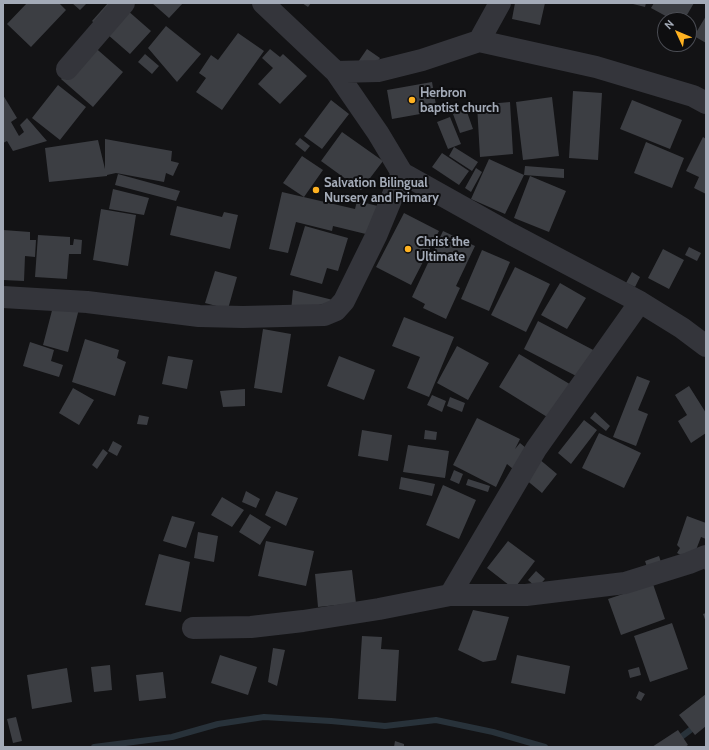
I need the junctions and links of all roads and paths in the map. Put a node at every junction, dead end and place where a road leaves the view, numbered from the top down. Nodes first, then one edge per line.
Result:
1 (124, 3) edge
2 (263, 3) edge
3 (500, 3) edge
4 (479, 41) junction
5 (67, 69) dead end
6 (336, 72) junction
7 (706, 103) edge
8 (402, 173) junction
9 (3, 297) edge
10 (640, 302) junction
11 (706, 346) edge
12 (706, 556) edge
13 (450, 595) junction
14 (193, 628) dead end

1 - 5 street
2 - 6 street
3 - 4 street
4 - 6 street
4 - 7 street
6 - 8 street
8 - 9 street
8 - 10 street
10 - 11 street
10 - 13 street
12 - 13 street
13 - 14 street

